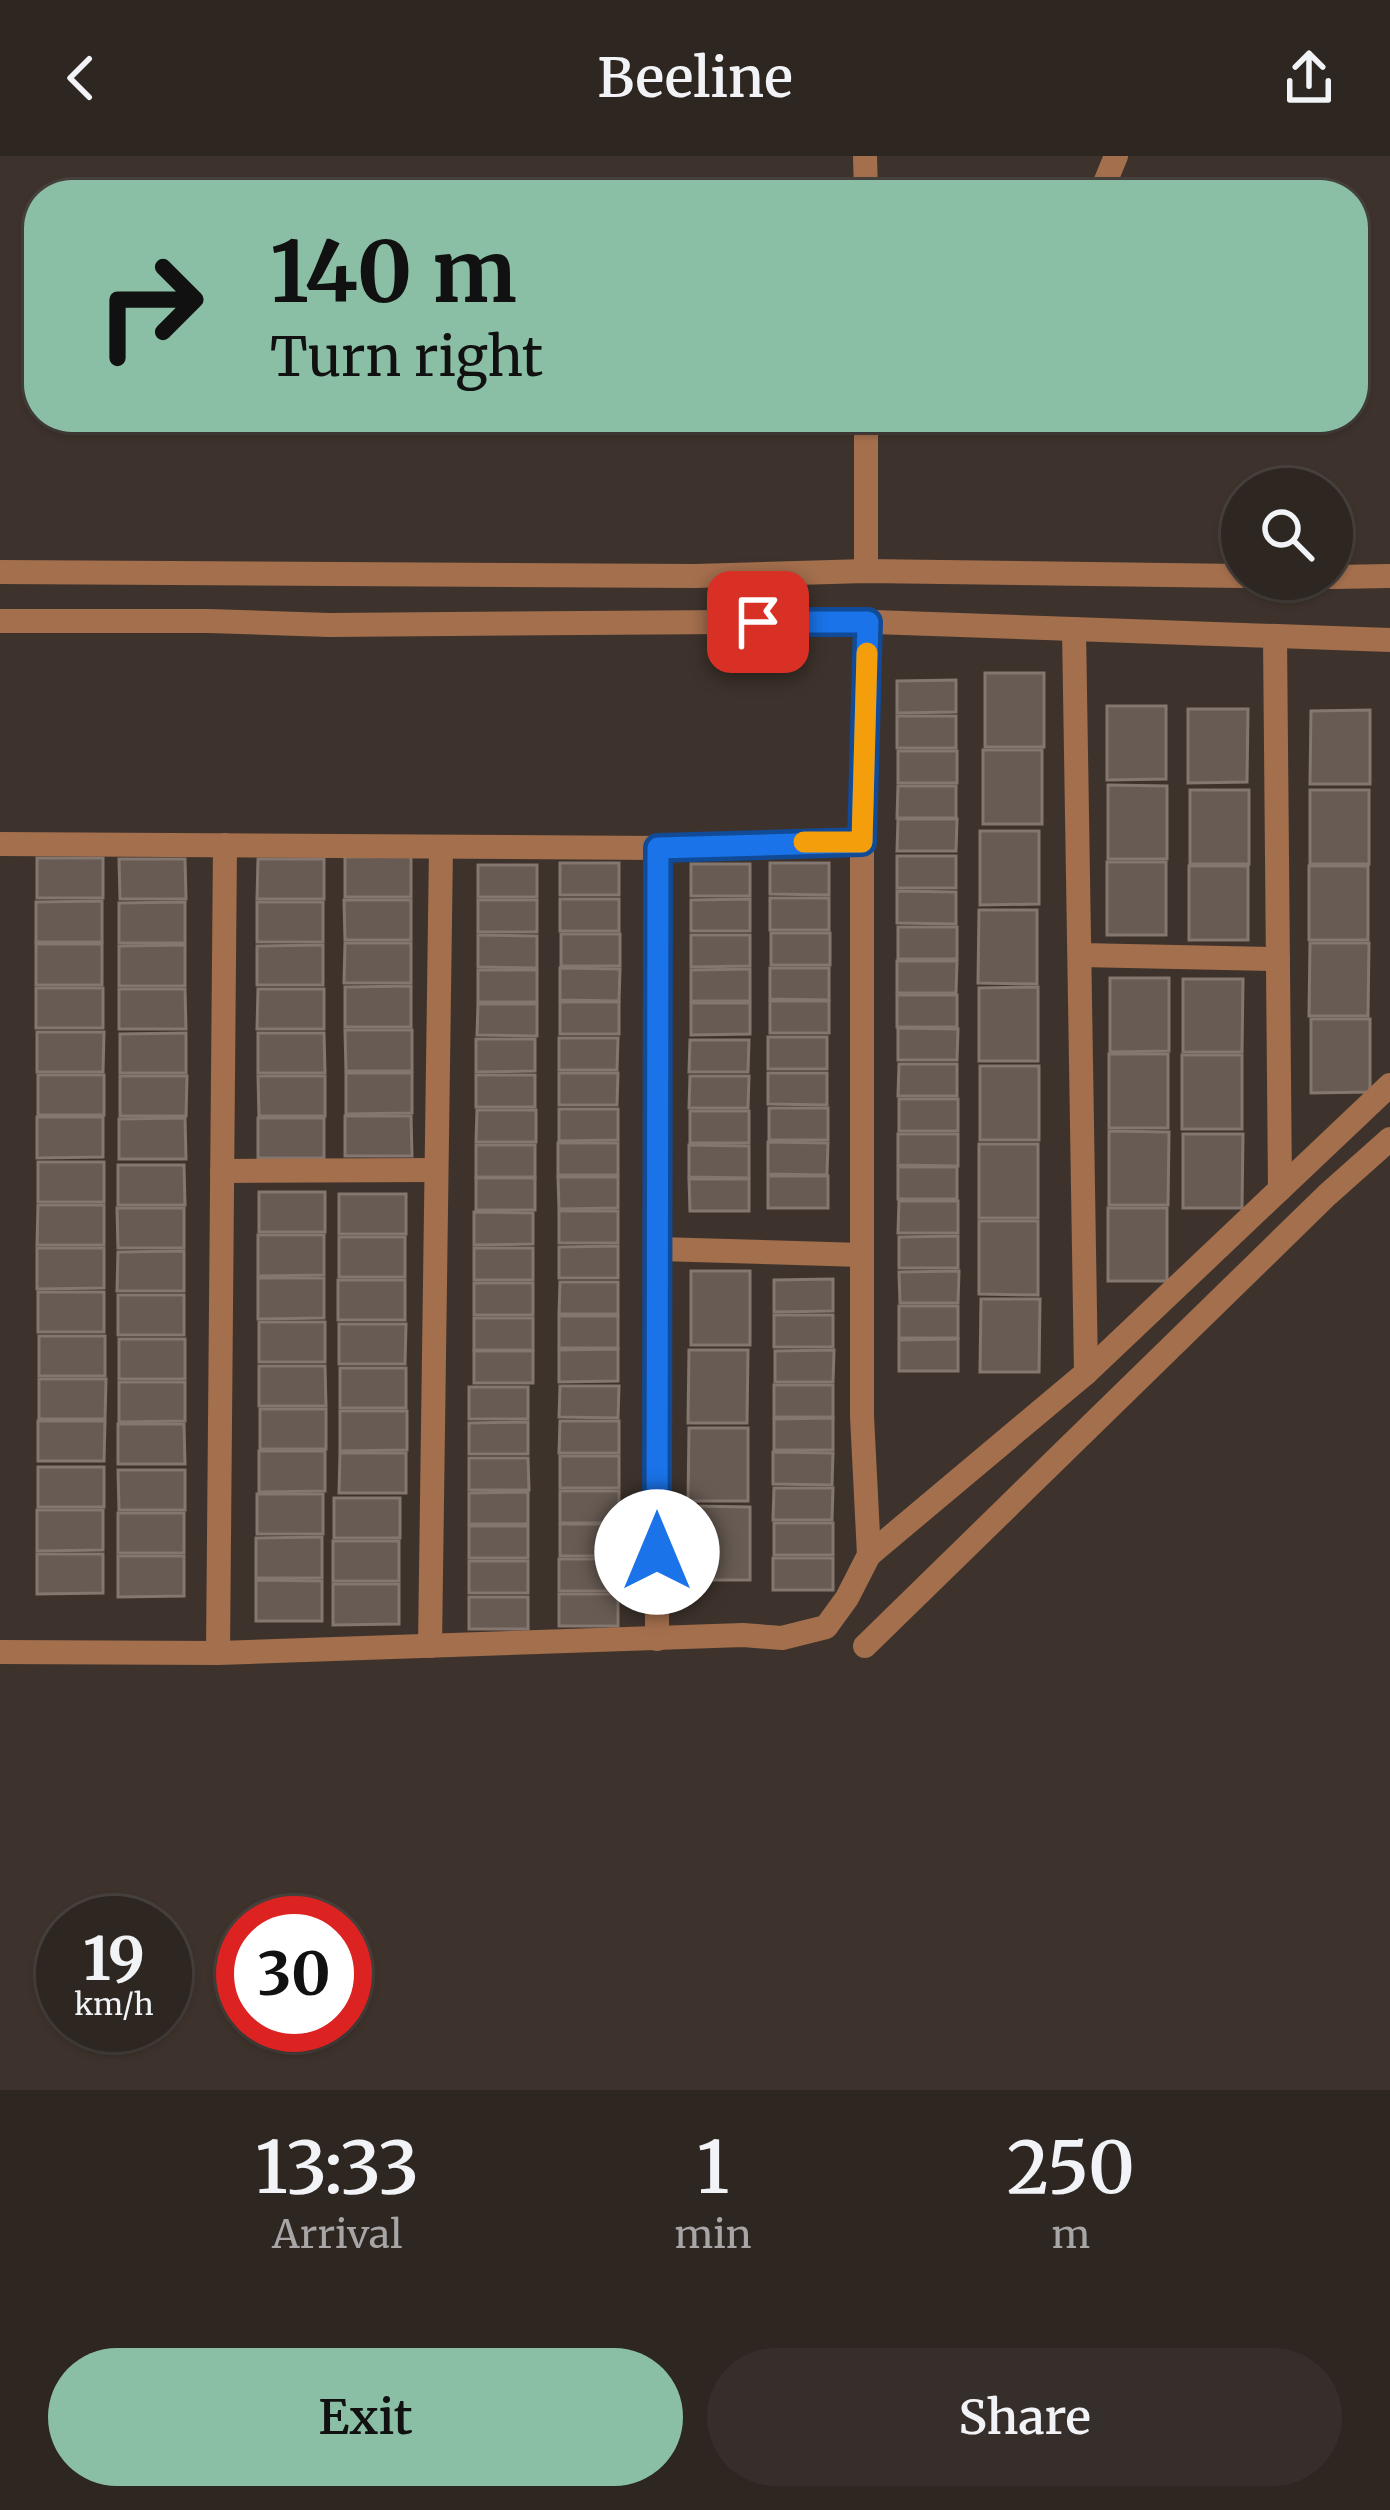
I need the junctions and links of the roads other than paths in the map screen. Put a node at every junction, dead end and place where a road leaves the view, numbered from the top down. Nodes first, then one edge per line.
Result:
1 (866, 432) edge
2 (866, 571) junction
3 (0, 572) edge
4 (1221, 576) edge
5 (1390, 576) edge
6 (1353, 577) edge
7 (0, 621) edge
8 (868, 622) junction
9 (1074, 629) junction
10 (1274, 636) junction
11 (1390, 640) edge
12 (862, 842) junction
13 (0, 844) edge
14 (225, 845) junction
15 (441, 847) junction
16 (658, 848) junction
17 (1080, 956) junction
18 (1278, 958) junction
19 (1390, 1085) edge
20 (1390, 1139) edge
21 (436, 1170) junction
22 (222, 1171) junction
23 (1280, 1190) junction
24 (658, 1249) junction
25 (862, 1256) junction
26 (1086, 1373) junction
27 (869, 1555) junction
28 (657, 1639) junction
29 (430, 1646) junction
30 (865, 1646) dead end
31 (0, 1652) edge
32 (218, 1654) junction

1 - 2 street
2 - 3 street
2 - 4 street
5 - 6 street
7 - 8 street
8 - 9 street
8 - 12 street
9 - 10 street
9 - 17 street
10 - 11 street
10 - 18 street
12 - 16 street
12 - 25 street
13 - 14 street
14 - 15 street
14 - 22 street
15 - 16 street
15 - 21 street
16 - 24 street
17 - 18 street
17 - 26 street
18 - 23 street
19 - 23 street
20 - 30 street
21 - 22 street
21 - 29 street
22 - 32 street
23 - 26 street
24 - 25 street
24 - 28 street
25 - 27 street
26 - 27 street
27 - 28 street
28 - 29 street
29 - 32 street
31 - 32 street

